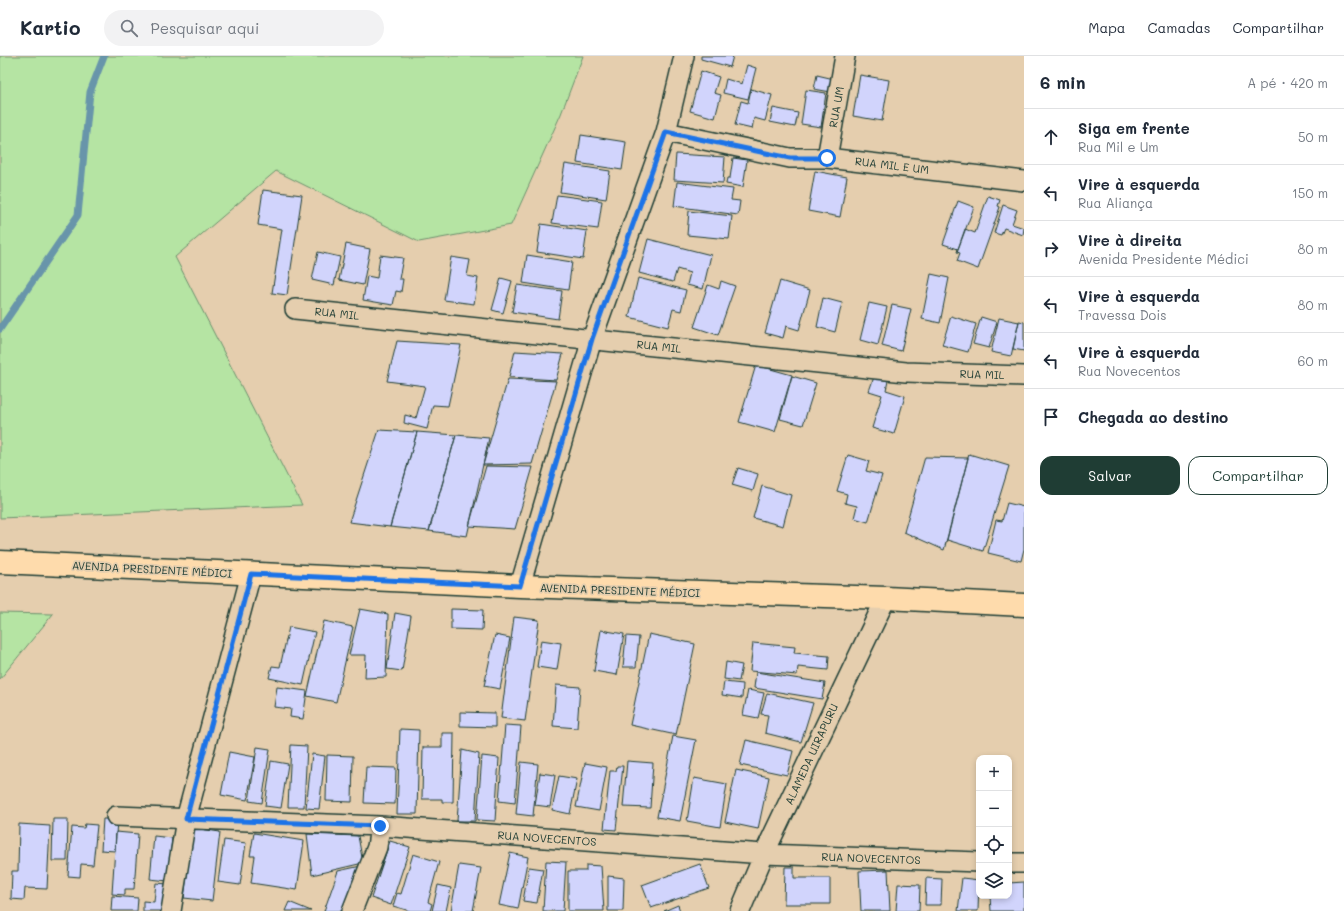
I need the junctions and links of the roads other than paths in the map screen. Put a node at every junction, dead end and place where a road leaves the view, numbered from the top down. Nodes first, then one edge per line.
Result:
1 (684, 56) edge
2 (845, 56) edge
3 (666, 132) junction
4 (827, 158) junction
5 (1024, 181) edge
6 (296, 309) dead end
7 (592, 339) junction
8 (1024, 376) edge
9 (0, 562) edge
10 (251, 574) junction
11 (520, 586) junction
12 (886, 598) junction
13 (1024, 605) edge
14 (116, 816) dead end
15 (186, 819) junction
16 (380, 826) junction
17 (764, 854) junction
18 (976, 862) edge
19 (1012, 863) edge
20 (1024, 864) edge
21 (171, 911) edge
22 (352, 911) edge
23 (740, 911) edge

1 - 3 street
2 - 4 street, RUA UM
3 - 4 street, RUA MIL E UM
3 - 7 street
4 - 5 street, RUA MIL E UM
6 - 7 street, RUA MIL
7 - 8 street, RUA MIL
7 - 11 street
9 - 10 main road, AVENIDA PRESIDENTE MÉDICI
10 - 11 main road, AVENIDA PRESIDENTE MÉDICI
10 - 15 street
11 - 12 main road, AVENIDA PRESIDENTE MÉDICI
12 - 13 main road, AVENIDA PRESIDENTE MÉDICI
12 - 17 street, ALAMEDA UIRAPURU
14 - 15 street, RUA NOVECENTOS
15 - 16 street, RUA NOVECENTOS
15 - 21 street
16 - 17 street, RUA NOVECENTOS
16 - 22 street
17 - 18 street, RUA NOVECENTOS
17 - 23 street, ALAMEDA UIRAPURU
19 - 20 street

